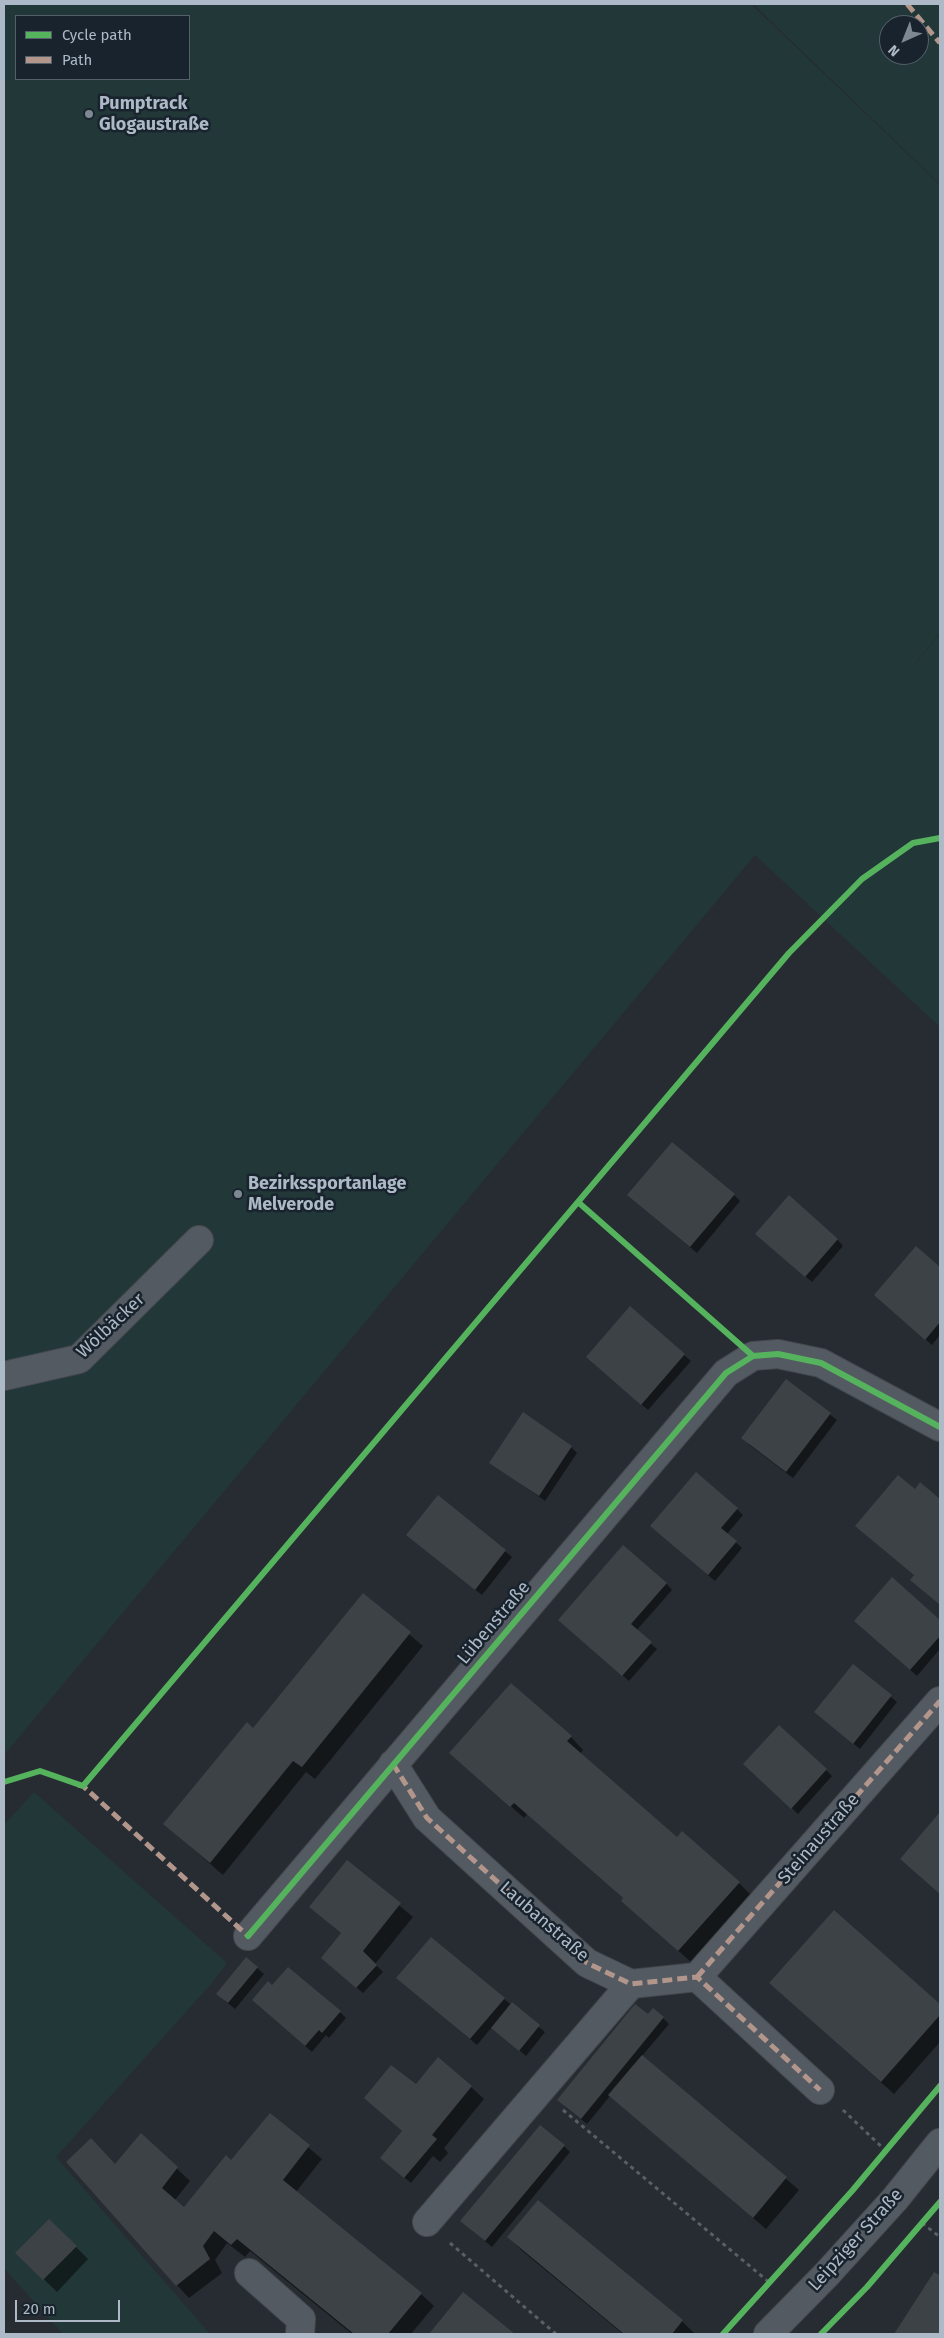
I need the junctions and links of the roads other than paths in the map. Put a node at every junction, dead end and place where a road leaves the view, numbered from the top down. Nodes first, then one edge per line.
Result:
1 (200, 1240) dead end
2 (4, 1376) edge
3 (940, 1427) edge
4 (940, 1701) edge
5 (393, 1764) junction
6 (248, 1936) dead end
7 (697, 1977) junction
8 (631, 1984) junction
9 (820, 2090) road end
10 (940, 2143) edge
11 (428, 2222) road end
12 (248, 2273) dead end
13 (300, 2334) edge
14 (768, 2334) edge

1 - 2 street, Wölbäcker
3 - 5 street, Lübenstraße
4 - 7 street, Steinaustraße
5 - 6 street, Lübenstraße
5 - 8 street, Laubanstraße
7 - 8 street
7 - 9 street
8 - 11 street
10 - 14 street, Leipziger Straße
12 - 13 street

